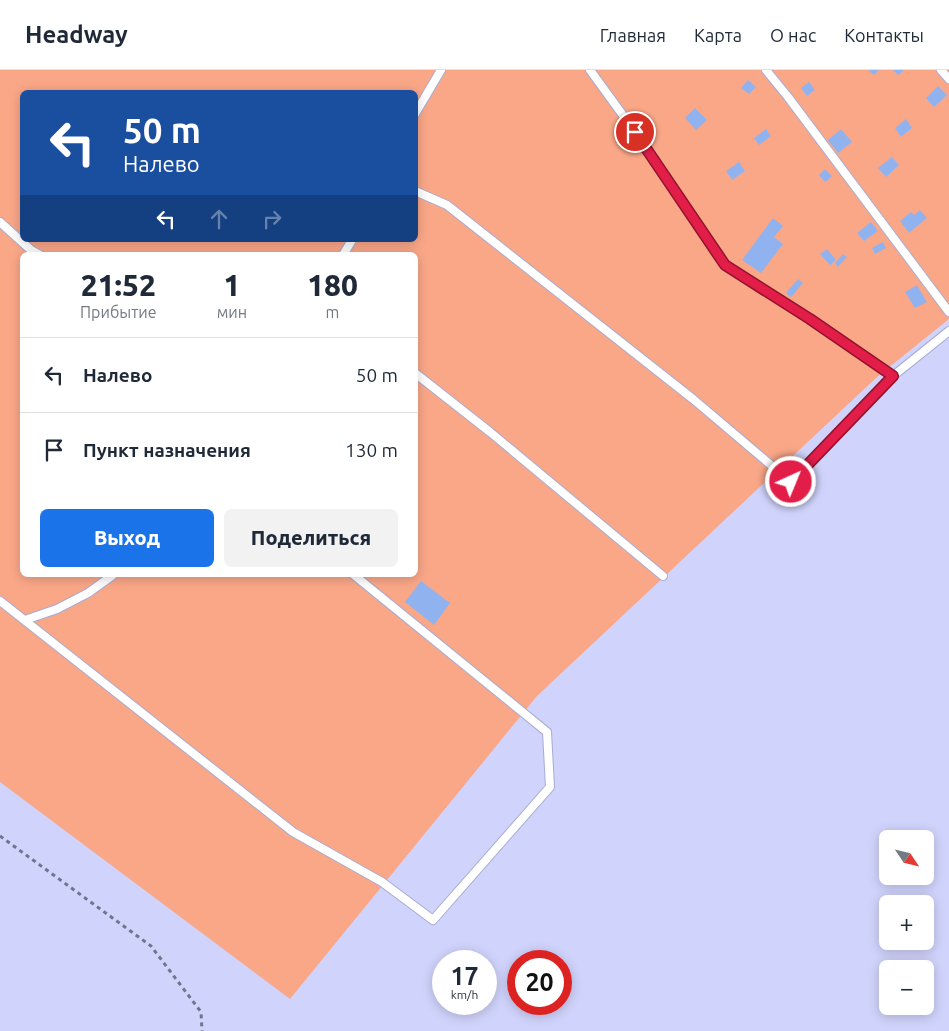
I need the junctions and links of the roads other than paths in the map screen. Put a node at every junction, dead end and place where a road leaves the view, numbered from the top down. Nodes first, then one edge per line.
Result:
1 (440, 70) edge
2 (590, 70) edge
3 (766, 70) edge
4 (941, 70) edge
5 (949, 80) edge
6 (418, 109) edge
7 (418, 192) edge
8 (0, 222) edge
9 (20, 240) edge
10 (23, 242) edge
11 (35, 252) edge
12 (949, 312) edge
13 (949, 331) edge
14 (418, 375) edge
15 (893, 376) junction
16 (663, 576) dead end
17 (109, 577) edge
18 (356, 577) edge
19 (0, 601) edge
20 (25, 620) junction

1 - 6 lane
2 - 15 lane
3 - 12 lane
4 - 5 lane
7 - 15 lane
8 - 9 lane
10 - 11 lane
13 - 15 lane
14 - 16 lane
17 - 20 lane
18 - 20 lane
19 - 20 lane

